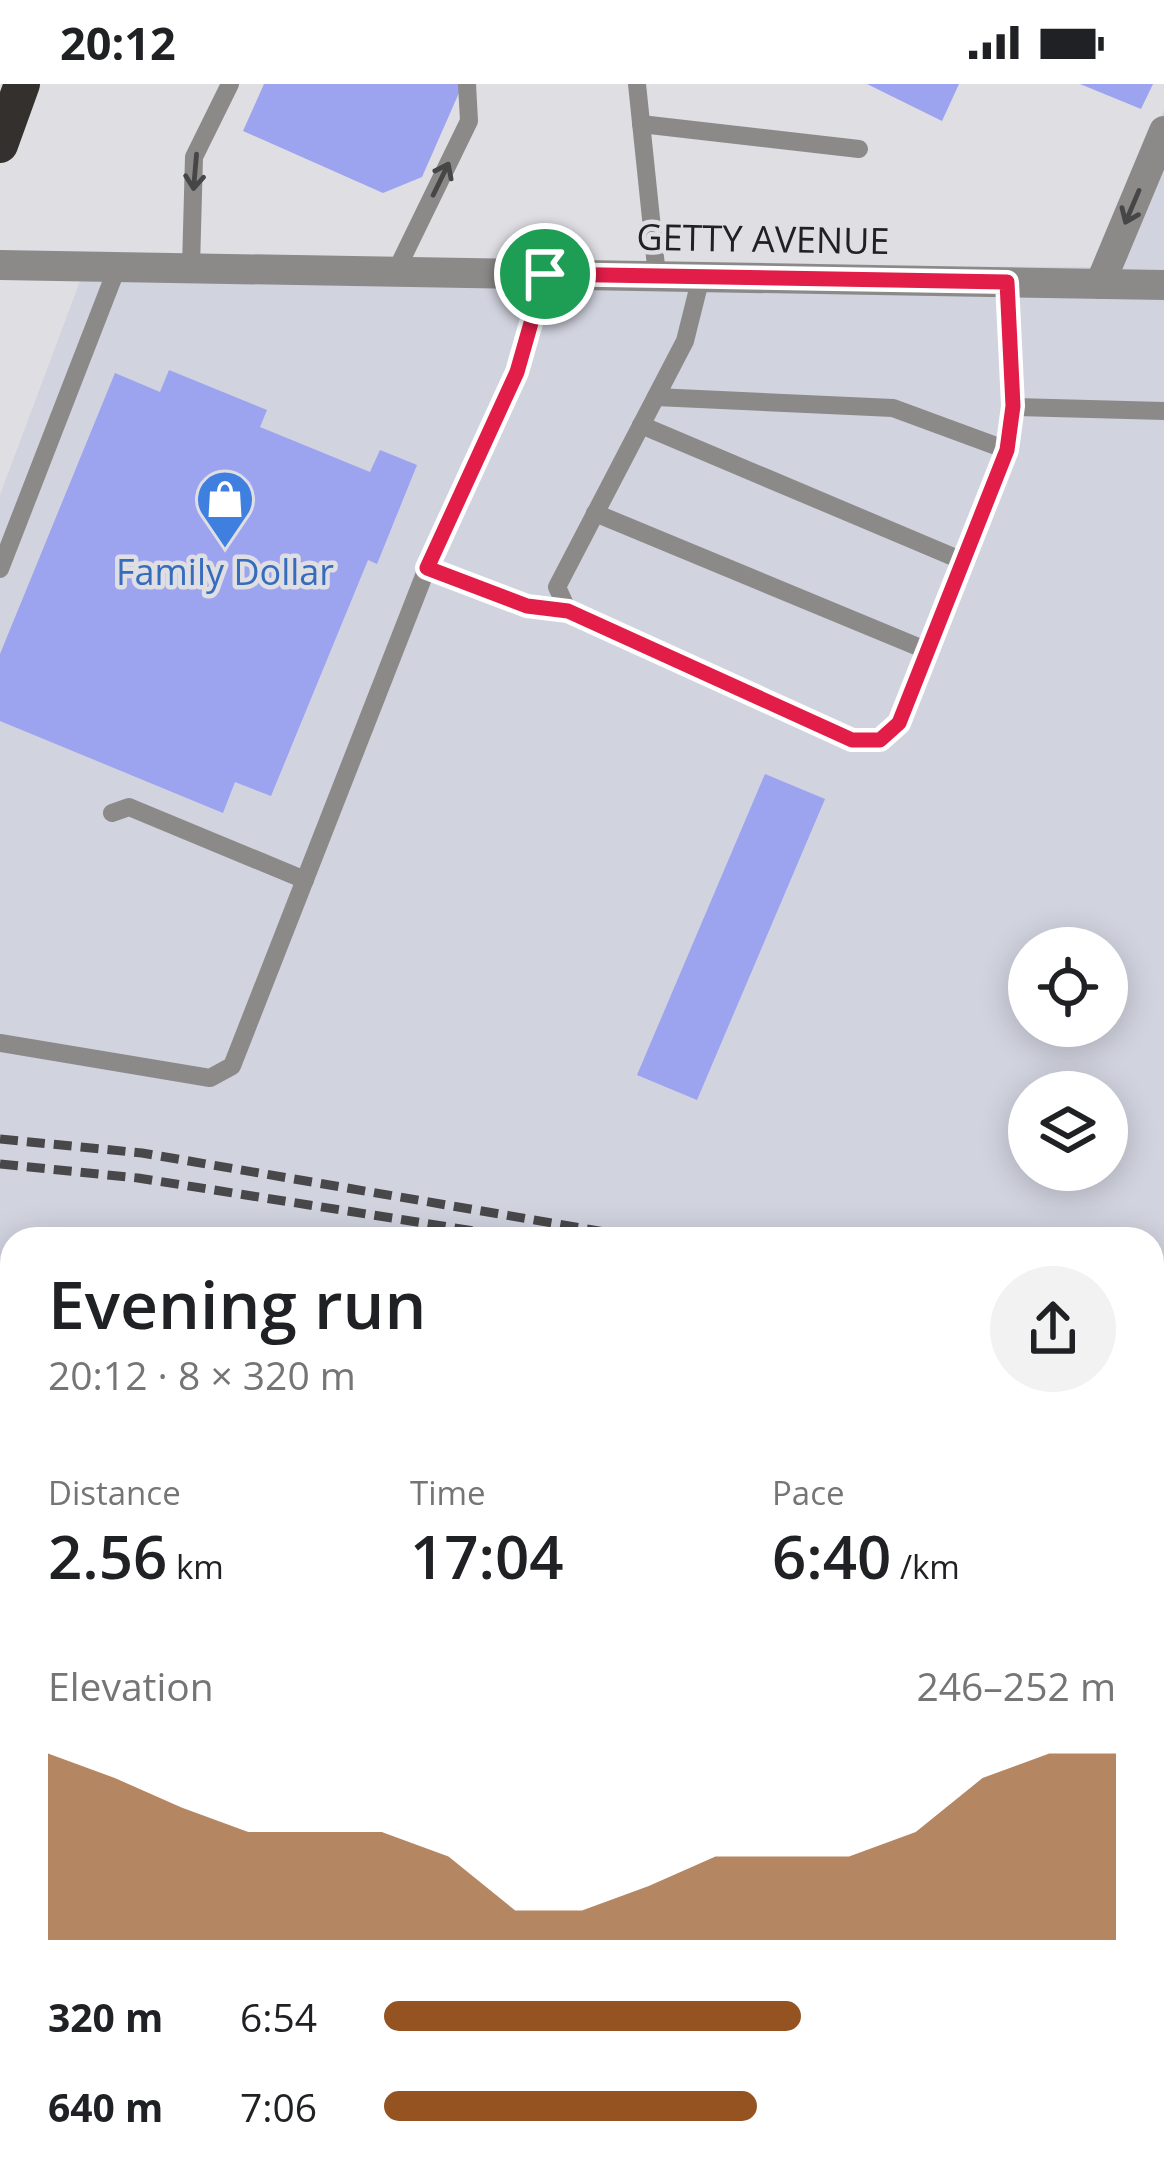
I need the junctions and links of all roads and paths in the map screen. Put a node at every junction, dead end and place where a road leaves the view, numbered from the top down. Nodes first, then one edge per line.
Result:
1 (22, 84) edge
2 (230, 84) edge
3 (467, 84) edge
4 (637, 84) edge
5 (641, 124) junction
6 (1164, 131) edge
7 (0, 145) edge
8 (859, 149) dead end
9 (0, 265) edge
10 (191, 267) junction
11 (117, 268) junction
12 (396, 271) junction
13 (545, 274) junction
14 (657, 276) junction
15 (701, 277) junction
16 (1007, 282) junction
17 (1100, 284) junction
18 (1164, 285) edge
19 (656, 398) junction
20 (1013, 406) junction
21 (1164, 411) edge
22 (641, 425) junction
23 (1007, 450) junction
24 (596, 513) junction
25 (963, 561) junction
26 (427, 568) junction
27 (0, 569) edge
28 (568, 611) junction
29 (928, 651) junction
30 (112, 813) dead end
31 (304, 880) junction
32 (0, 1042) edge

1 - 7 highway
2 -> 10 lane
12 -> 3 lane
4 - 5 lane
5 - 8 lane
5 - 14 lane
6 -> 17 street
9 - 11 street, GETTY AVENUE
10 - 11 street, GETTY AVENUE
10 - 12 street, GETTY AVENUE
11 - 27 lane
12 - 13 street, GETTY AVENUE
13 - 14 street, GETTY AVENUE
13 - 26 lane
14 - 15 street, GETTY AVENUE
15 - 16 street, GETTY AVENUE
15 - 19 lane
16 - 17 street, GETTY AVENUE
16 - 20 lane
17 - 18 street, GETTY AVENUE
19 - 22 lane
19 - 23 lane
20 - 21 lane
20 - 23 lane
22 - 24 lane
22 - 25 lane
23 - 25 lane
24 - 28 lane
24 - 29 lane
25 - 29 lane
26 - 28 lane
26 - 31 lane
28 - 29 lane
30 - 31 lane
31 - 32 lane

